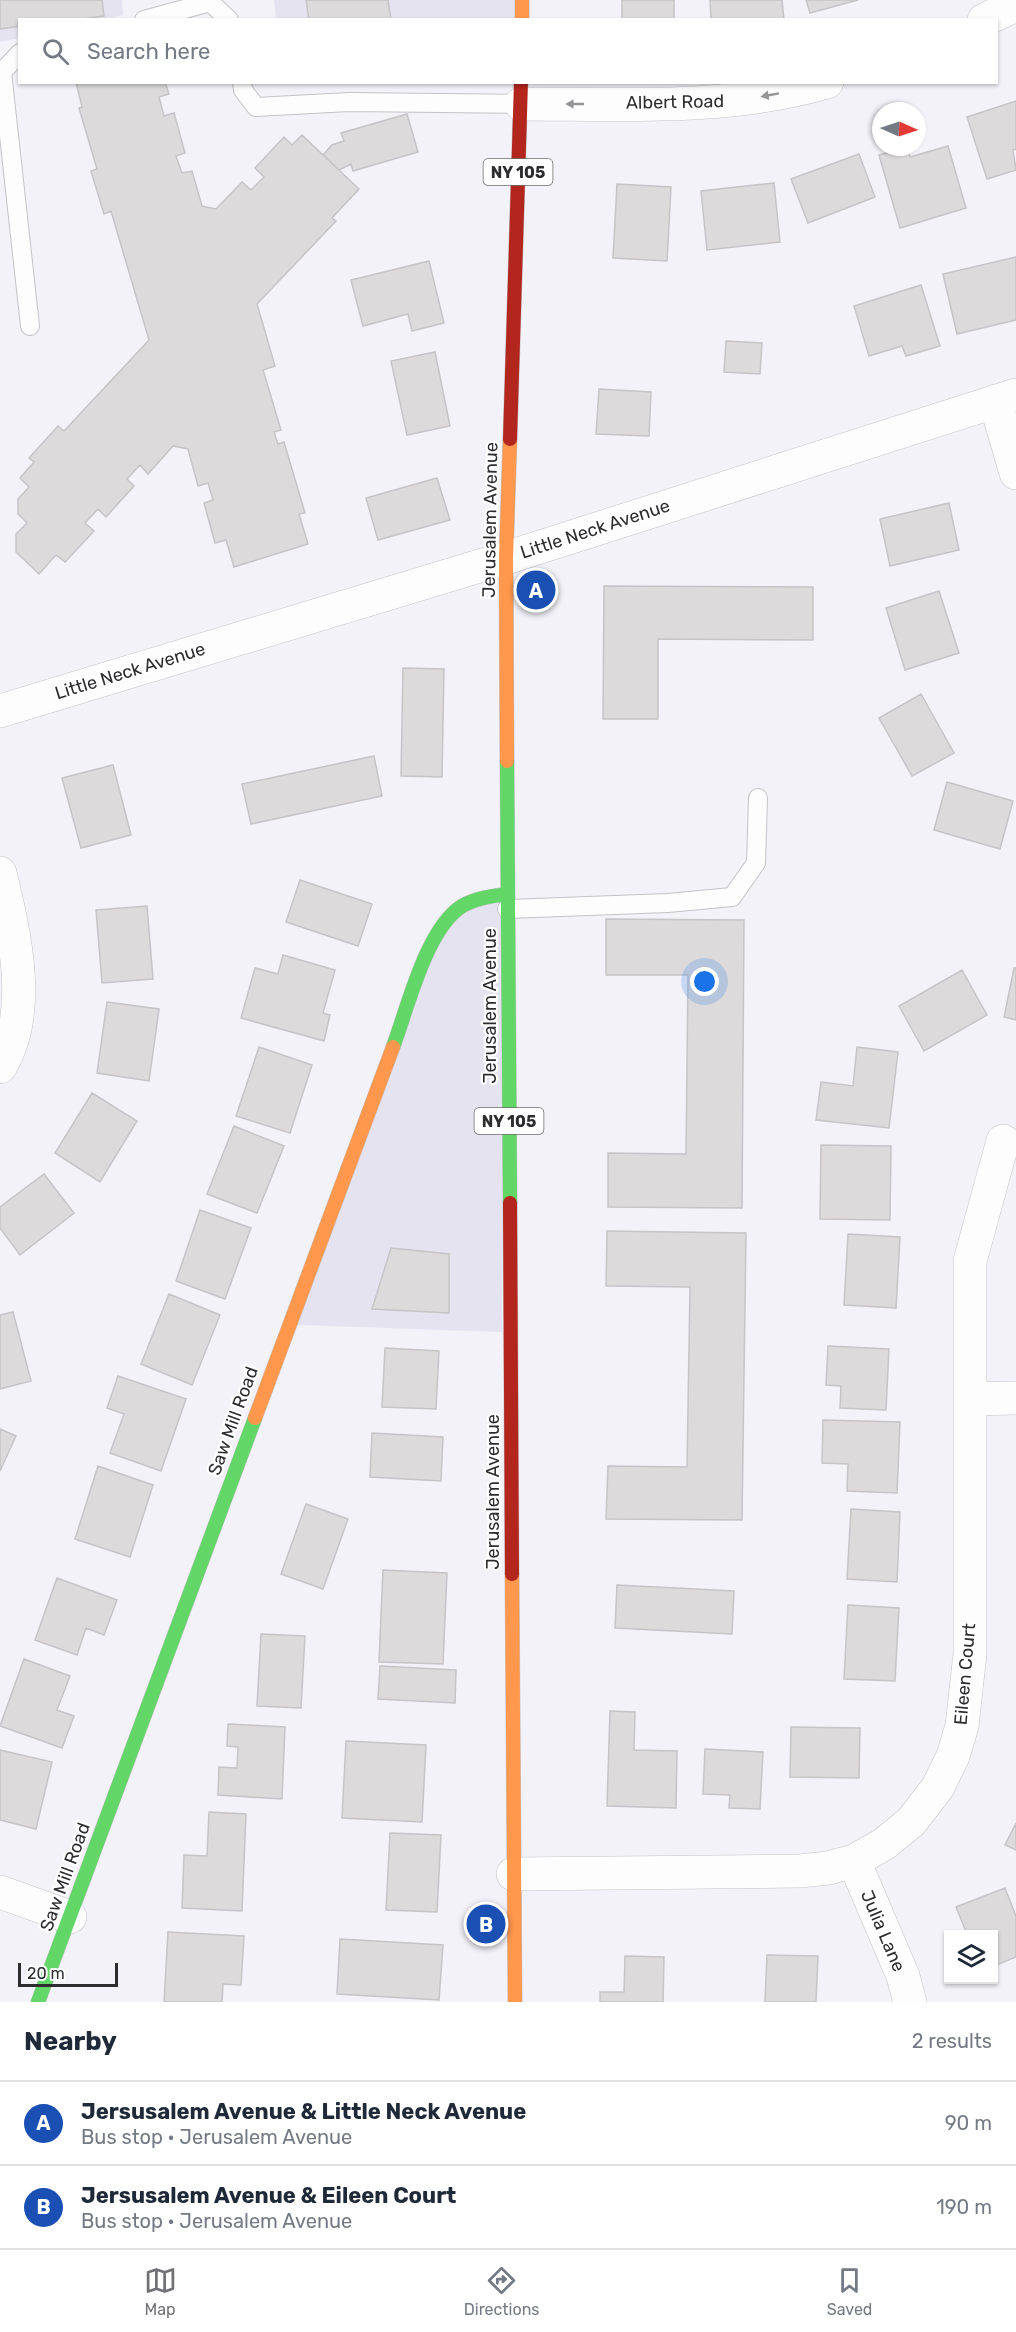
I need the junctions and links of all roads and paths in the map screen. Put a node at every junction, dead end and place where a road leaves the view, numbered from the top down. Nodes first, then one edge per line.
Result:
1 (522, 0) edge
2 (1016, 5) edge
3 (151, 18) edge
4 (227, 18) edge
5 (522, 18) edge
6 (988, 18) edge
7 (18, 55) edge
8 (242, 84) edge
9 (819, 84) edge
10 (521, 93) edge
11 (30, 326) dead end
12 (1005, 398) edge
13 (1016, 473) edge
14 (506, 558) junction
15 (0, 711) edge
16 (758, 798) dead end
17 (0, 873) edge
18 (507, 902) junction
19 (0, 1067) edge
20 (1003, 1141) dead end
21 (1016, 1398) edge
22 (970, 1399) junction
23 (854, 1861) junction
24 (513, 1874) junction
25 (0, 1892) edge
26 (70, 1917) junction
27 (38, 2002) edge
28 (514, 2002) edge
29 (910, 2002) edge

1 - 5 main road
2 - 6 street
3 - 4 lane
7 - 11 lane
8 - 10 lane
9 -> 10 street, Albert Road
10 - 14 main road, Jerusalem Avenue / NY 105
12 - 13 street
12 - 14 street, Little Neck Avenue
14 - 15 street, Little Neck Avenue
14 - 18 main road, Jerusalem Avenue / NY 105
16 - 18 lane
17 - 19 street
18 - 24 main road, Jerusalem Avenue / NY 105
18 - 26 main road, Saw Mill Road
20 - 22 street, Eileen Court
21 - 22 street
22 - 23 street, Eileen Court
23 - 24 street, Eileen Court
23 - 29 street, Julia Lane
24 - 28 main road, Jerusalem Avenue / NY 105
25 - 26 street
26 - 27 main road, Saw Mill Road

